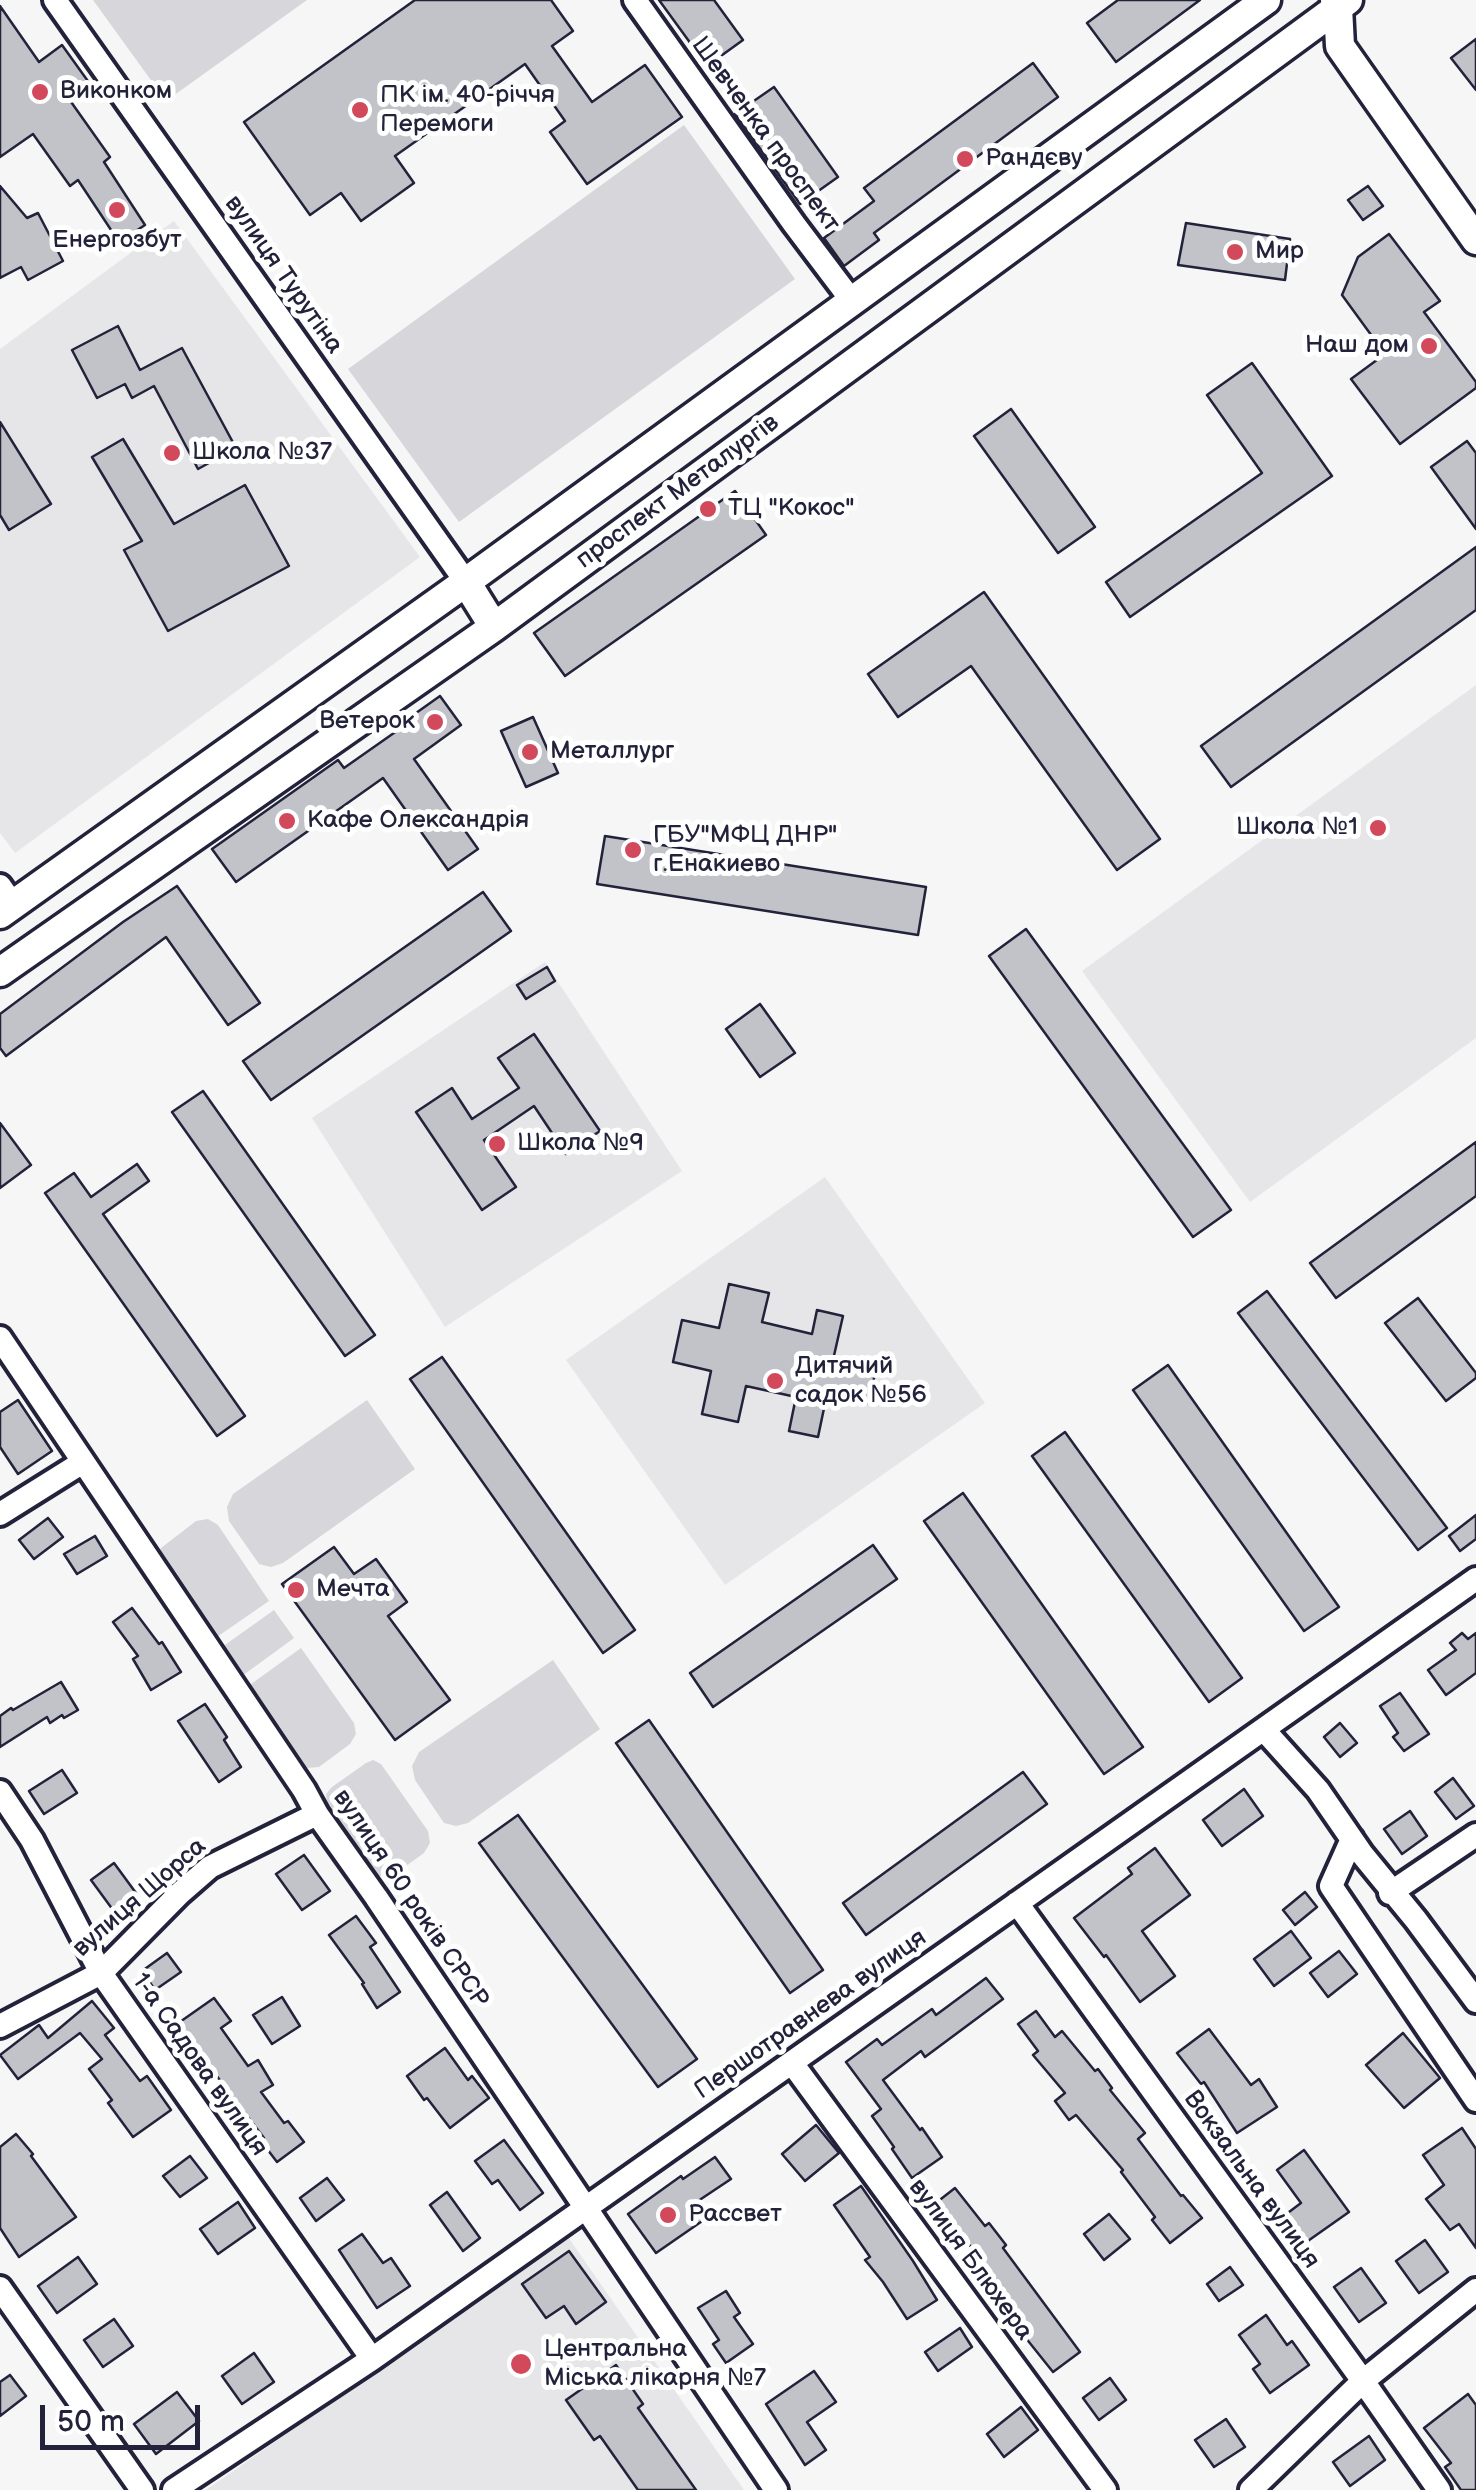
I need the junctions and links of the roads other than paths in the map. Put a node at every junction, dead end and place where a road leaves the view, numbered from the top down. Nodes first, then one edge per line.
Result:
1 (55, 0) edge
2 (634, 0) edge
3 (1263, 1) edge
4 (1340, 2) edge
5 (1299, 36) junction
6 (1340, 46) junction
7 (1476, 240) edge
8 (852, 301) junction
9 (466, 582) junction
10 (494, 626) junction
11 (4, 902) edge
12 (5, 960) edge
13 (0, 1338) edge
14 (83, 1462) junction
15 (0, 1514) edge
16 (1476, 1580) edge
17 (1264, 1730) junction
18 (0, 1792) edge
19 (317, 1814) junction
20 (1476, 1835) edge
21 (1352, 1839) junction
22 (1392, 1892) junction
23 (1017, 1903) junction
24 (102, 1973) junction
25 (1476, 2001) edge
26 (0, 2026) edge
27 (792, 2062) junction
28 (1476, 2100) edge
29 (586, 2208) junction
30 (0, 2288) edge
31 (1476, 2290) edge
32 (372, 2359) junction
33 (1363, 2381) junction
34 (142, 2490) edge
35 (174, 2490) edge
36 (776, 2490) edge
37 (1105, 2490) edge
38 (1251, 2490) edge
39 (1439, 2490) edge

1 - 9 street, вулиця Турутіна
2 - 8 street, Шевченка проспект
3 - 5 street
3 - 8 street, проспект Металургів
4 - 5 street, проспект Металургів
4 - 6 street
5 - 6 street
5 - 10 street, проспект Металургів
6 - 7 street
8 - 9 street, проспект Металургів
9 - 10 street
9 - 11 street, проспект Металургів
10 - 12 street, проспект Металургів
13 - 14 street, вулиця 60 років СРСР
14 - 15 street
14 - 19 street, вулиця 60 років СРСР
16 - 17 street, Першотравнева вулиця
17 - 21 street
17 - 23 street, Першотравнева вулиця
18 - 24 street, 1-а Садова вулиця
19 - 24 street, вулиця Щорса
19 - 29 street, вулиця 60 років СРСР
20 - 22 street
21 - 22 street
21 - 28 street
22 - 25 street
23 - 27 street, Першотравнева вулиця
23 - 33 street, Вокзальна вулиця
24 - 26 street, вулиця Щорса
24 - 32 street, 1-а Садова вулиця
27 - 29 street, Першотравнева вулиця
27 - 37 street, вулиця Блюхера
29 - 32 street, Першотравнева вулиця
29 - 36 street, вулиця 60 років СРСР
30 - 34 street
31 - 33 street
32 - 35 street, Першотравнева вулиця
33 - 38 street
33 - 39 street, Вокзальна вулиця

